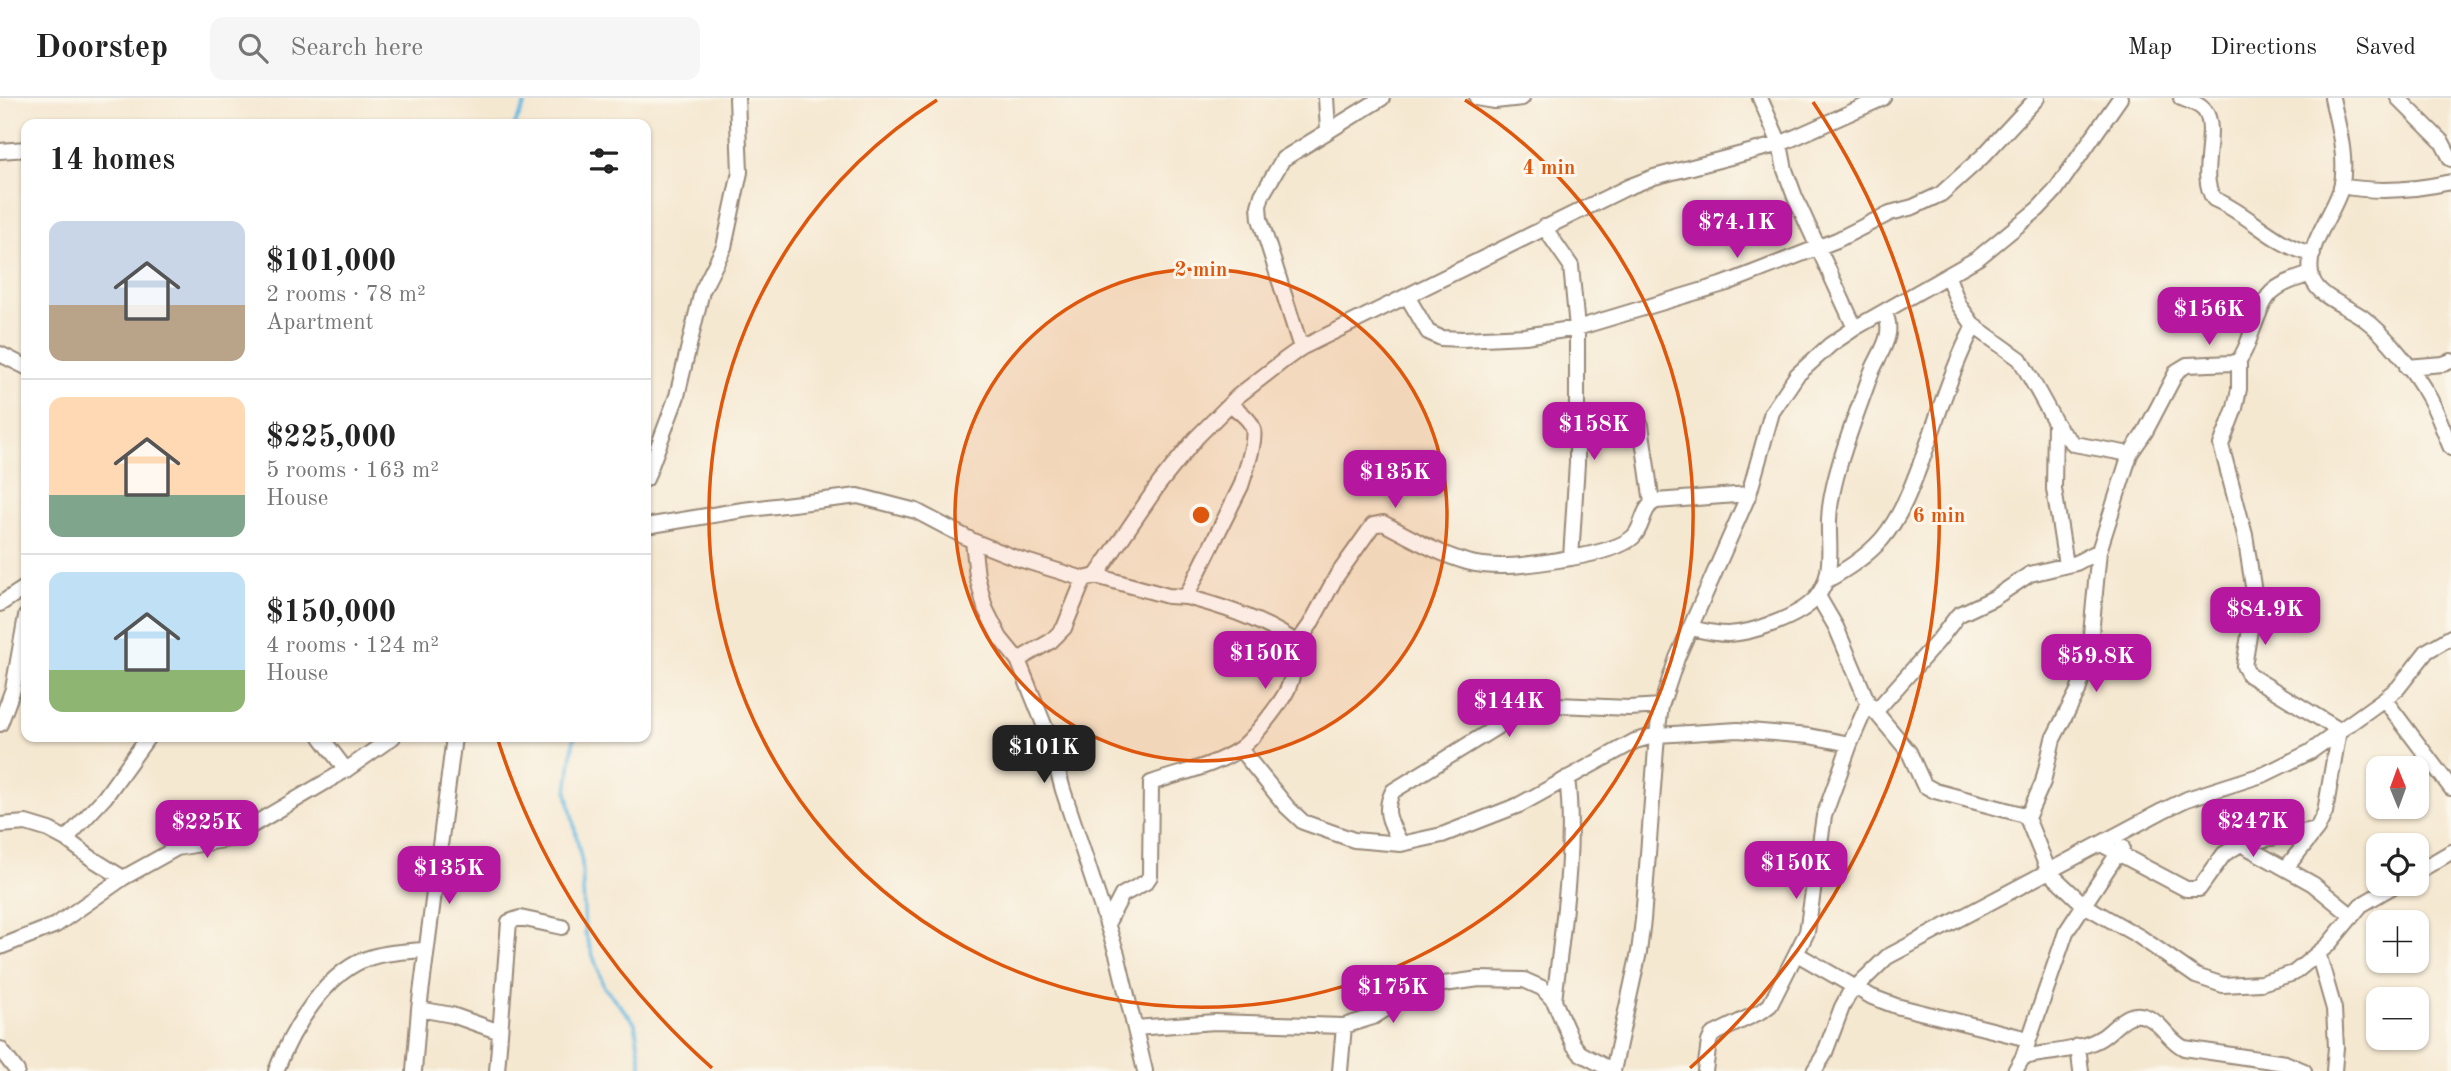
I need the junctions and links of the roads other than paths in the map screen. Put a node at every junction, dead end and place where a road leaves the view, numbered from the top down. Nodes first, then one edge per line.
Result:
1 (737, 98) edge
2 (1326, 98) edge
3 (1382, 98) edge
4 (1476, 98) edge
5 (1522, 98) edge
6 (1760, 98) edge
7 (1883, 98) edge
8 (2036, 98) edge
9 (2120, 98) edge
10 (2181, 98) edge
11 (2333, 98) edge
12 (2398, 98) edge
13 (1328, 130) junction
14 (1780, 144) junction
15 (21, 149) edge
16 (0, 151) edge
17 (2451, 159) edge
18 (2451, 182) edge
19 (2341, 187) junction
20 (1544, 227) junction
21 (1819, 247) junction
22 (2313, 254) junction
23 (2311, 274) junction
24 (1948, 277) junction
25 (1407, 296) junction
26 (1884, 312) junction
27 (1974, 326) junction
28 (1577, 328) junction
29 (1855, 328) junction
30 (1301, 348) junction
31 (0, 354) edge
32 (2239, 360) junction
33 (2451, 361) edge
34 (21, 364) edge
35 (2407, 367) junction
36 (1230, 404) junction
37 (2054, 422) junction
38 (1577, 438) junction
39 (2451, 448) edge
40 (2130, 454) junction
41 (651, 466) edge
42 (1749, 494) junction
43 (1652, 503) junction
44 (651, 525) edge
45 (973, 541) junction
46 (2099, 551) junction
47 (1571, 558) junction
48 (2066, 565) junction
49 (1090, 577) junction
50 (1826, 581) junction
51 (21, 589) edge
52 (1818, 596) junction
53 (4, 597) edge
54 (1186, 597) junction
55 (1691, 628) junction
56 (2451, 637) edge
57 (1297, 643) junction
58 (21, 644) edge
59 (1018, 660) junction
60 (2384, 699) junction
61 (1661, 706) junction
62 (1872, 708) junction
63 (0, 724) edge
64 (2339, 730) junction
65 (1657, 734) junction
66 (144, 742) edge
67 (325, 742) edge
68 (386, 742) edge
69 (453, 742) edge
70 (1850, 744) junction
71 (1240, 750) junction
72 (346, 770) junction
73 (1567, 778) junction
74 (2451, 788) edge
75 (2027, 818) junction
76 (0, 825) edge
77 (2136, 825) junction
78 (2317, 829) junction
79 (66, 839) junction
80 (1401, 844) junction
81 (2101, 844) junction
82 (2241, 844) junction
83 (2119, 852) junction
84 (2451, 852) edge
85 (2429, 865) edge
86 (2286, 868) junction
87 (2049, 872) junction
88 (123, 878) junction
89 (2376, 896) edge
90 (2084, 905) junction
91 (2351, 915) junction
92 (1107, 924) junction
93 (562, 927) dead end
94 (0, 947) edge
95 (426, 950) junction
96 (2318, 953) junction
97 (1797, 954) junction
98 (1854, 989) junction
99 (1554, 1001) junction
100 (419, 1009) junction
101 (1344, 1026) junction
102 (1135, 1028) junction
103 (500, 1032) junction
104 (2028, 1039) junction
105 (2078, 1046) junction
106 (0, 1049) edge
107 (2023, 1056) junction
108 (14, 1070) edge
109 (275, 1071) edge
110 (414, 1071) edge
111 (497, 1071) edge
112 (1145, 1071) edge
113 (1340, 1071) edge
114 (1613, 1071) edge
115 (1705, 1071) edge
116 (1814, 1071) edge
117 (2015, 1071) edge
118 (2081, 1071) edge
119 (2304, 1071) edge
120 (2334, 1071) edge

1 - 41 street
2 - 13 street
3 - 13 street
4 - 5 street
6 - 14 street
7 - 14 street
8 - 21 street
9 - 24 street
10 - 22 street
11 - 19 street
12 - 17 street
13 - 30 street
14 - 20 street
14 - 21 street
15 - 16 street
18 - 19 street
19 - 22 street
20 - 25 street
20 - 28 street
21 - 28 street
21 - 29 street
22 - 23 street
23 - 32 street
23 - 35 street
24 - 26 street
24 - 27 street
25 - 28 street
25 - 30 street
26 - 29 street
26 - 50 street
27 - 37 street
27 - 50 street
28 - 38 street
29 - 42 street
30 - 36 street
31 - 34 street
32 - 40 street
32 - 64 street
33 - 35 street
35 - 39 street
36 - 49 street
36 - 54 street
37 - 40 street
37 - 48 street
38 - 43 street
38 - 47 street
40 - 46 street
42 - 43 street
42 - 55 street
43 - 47 street
44 - 45 street
45 - 49 street
45 - 59 street
46 - 48 street
46 - 75 street
47 - 57 street
48 - 62 street
49 - 54 street
49 - 59 street
50 - 52 street
51 - 53 street
52 - 55 street
52 - 62 street
54 - 57 street
55 - 61 street
56 - 60 street
57 - 71 street
58 - 63 street
59 - 92 street
60 - 64 street
60 - 74 street
61 - 65 street
61 - 80 street
62 - 70 street
62 - 75 street
64 - 77 street
64 - 78 street
65 - 70 street
65 - 73 street
65 - 114 street
66 - 79 street
67 - 72 street
68 - 72 street
69 - 95 street
70 - 97 street
71 - 80 street
71 - 92 street
72 - 88 street
73 - 80 street
73 - 99 street
75 - 87 street
76 - 79 street
77 - 81 street
77 - 83 street
78 - 82 street
78 - 86 street
79 - 88 street
81 - 83 street
81 - 87 street
82 - 83 street
82 - 86 street
83 - 90 street
84 - 85 street
86 - 91 street
87 - 90 street
87 - 98 street
88 - 94 street
89 - 91 street
90 - 96 street
90 - 104 street
91 - 96 street
92 - 102 street
93 - 103 street
95 - 100 street
95 - 109 street
96 - 120 street
97 - 98 street
97 - 115 street
98 - 104 street
98 - 116 street
99 - 101 street
99 - 114 street
100 - 103 street
100 - 110 street
101 - 102 street
101 - 113 street
102 - 112 street
103 - 111 street
104 - 107 street
105 - 107 street
105 - 118 street
105 - 119 street
106 - 108 street
107 - 117 street

